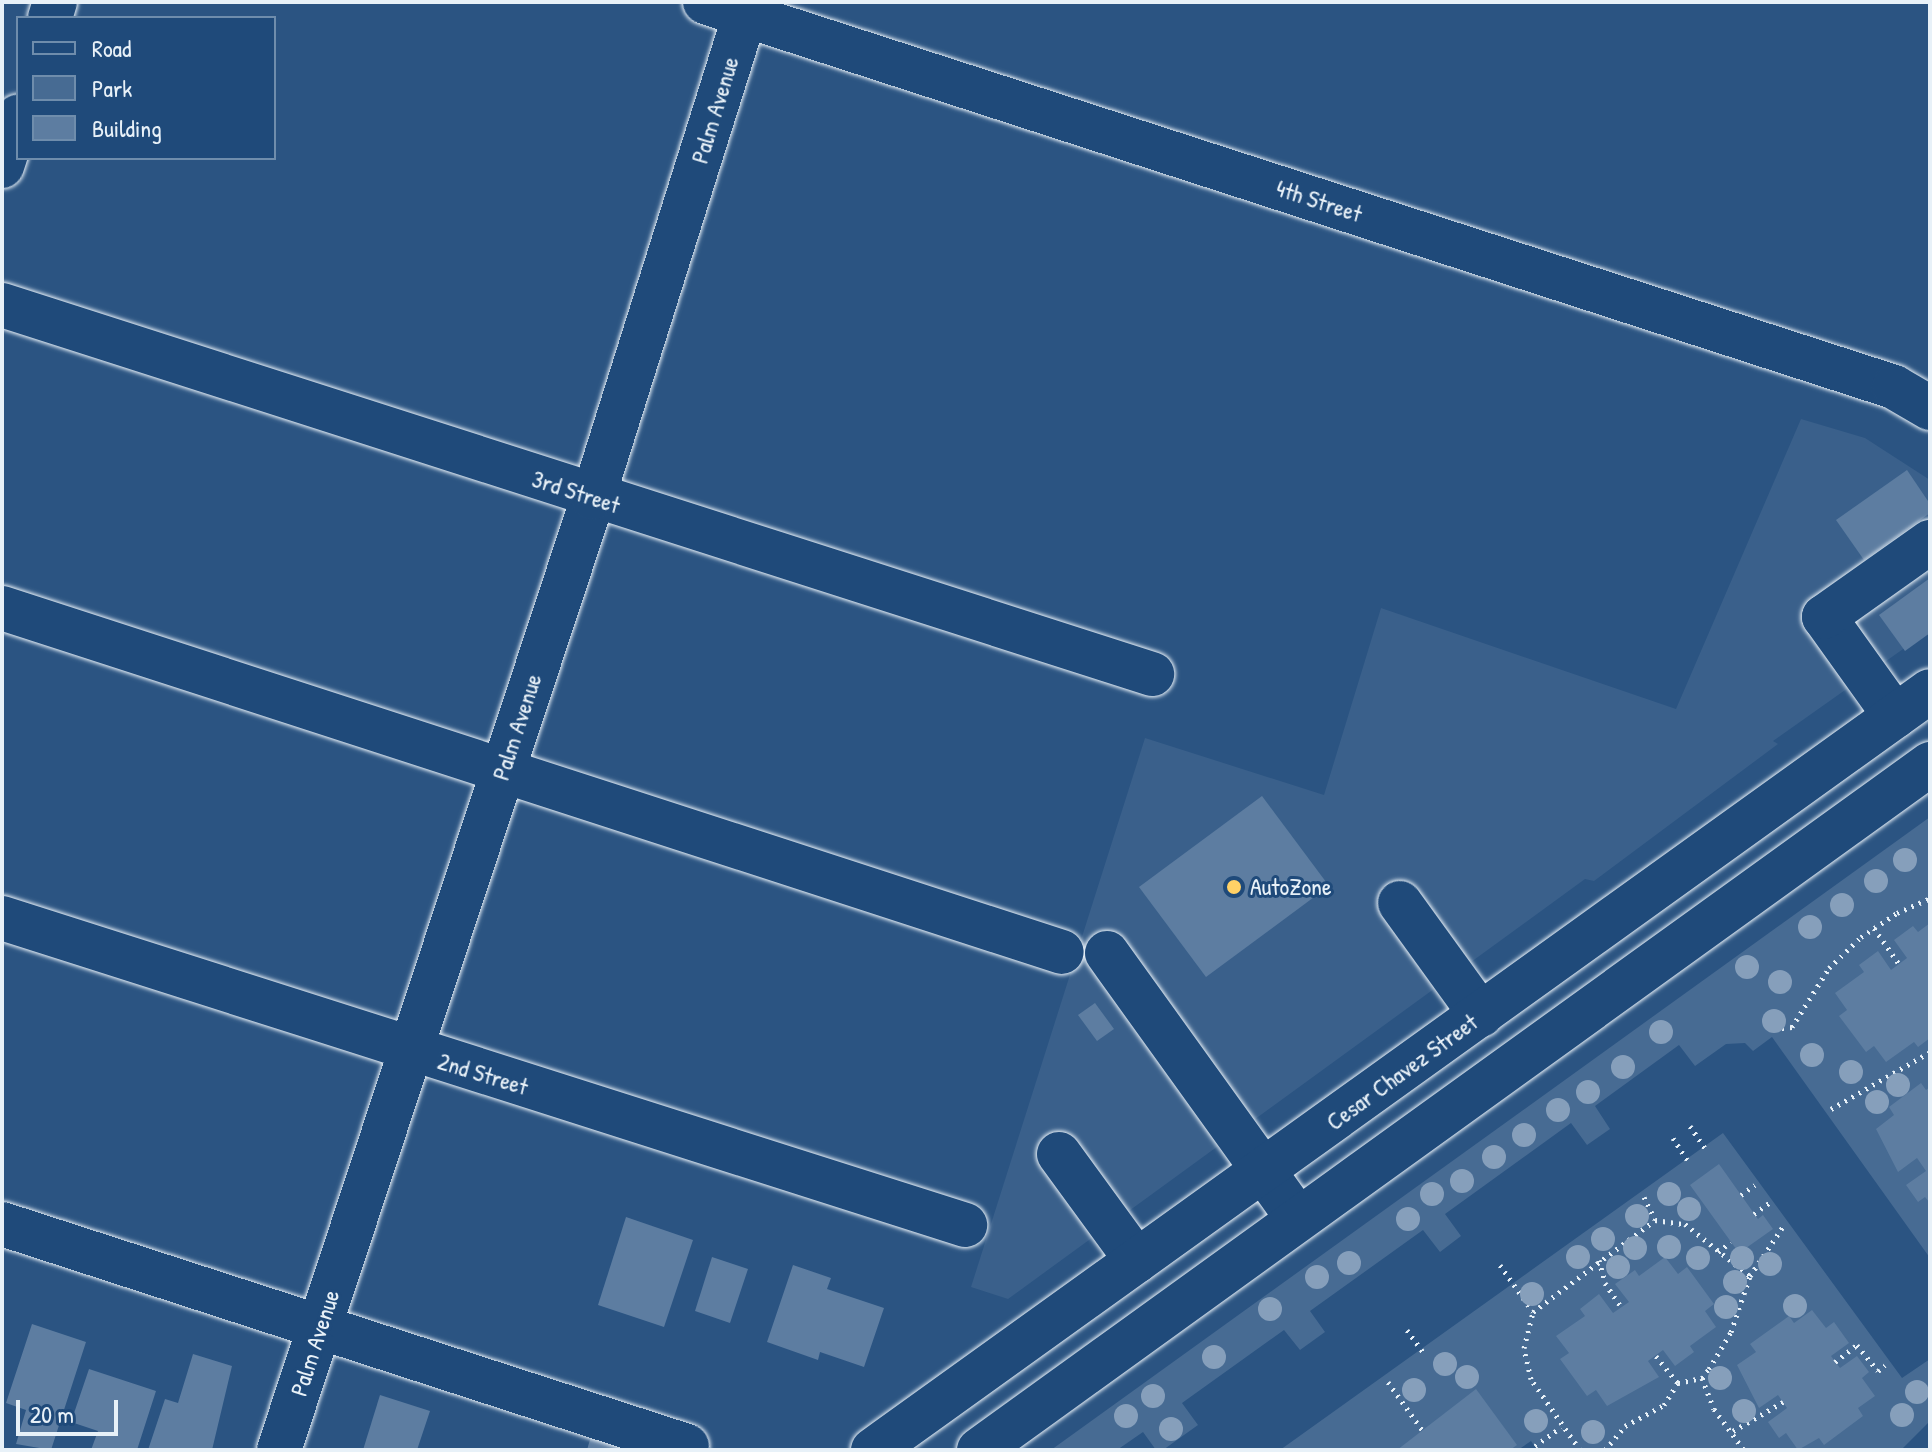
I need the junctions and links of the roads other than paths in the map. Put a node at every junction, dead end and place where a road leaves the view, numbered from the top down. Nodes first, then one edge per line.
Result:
1 (733, 6) edge
2 (16, 123) edge
3 (2, 166) edge
4 (2, 305) edge
5 (1930, 408) edge
6 (593, 498) junction
7 (1930, 542) edge
8 (2, 608) edge
9 (1152, 674) dead end
10 (1930, 691) edge
11 (1895, 716) junction
12 (1930, 764) edge
13 (503, 771) junction
14 (1400, 903) dead end
15 (2, 918) edge
16 (1062, 952) dead end
17 (1107, 953) dead end
18 (1481, 1015) junction
19 (411, 1051) junction
20 (1059, 1154) dead end
21 (1264, 1171) junction
22 (1298, 1219) junction
23 (2, 1224) edge
24 (965, 1225) dead end
25 (1137, 1261) junction
26 (320, 1327) junction
27 (687, 1446) dead end
28 (279, 1450) edge
29 (873, 1450) edge
30 (979, 1450) edge

1 - 5 street, 4th Street
1 - 6 street, Palm Avenue
2 - 3 street
4 - 6 street, 3rd Street
6 - 9 street, 3rd Street
6 - 13 street, Palm Avenue
7 - 11 street
8 - 13 street
10 - 11 street, Cesar Chavez Street
11 - 18 street, Cesar Chavez Street
12 - 22 street
13 - 16 street
13 - 19 street, Palm Avenue
14 - 18 street
15 - 19 street, 2nd Street
17 - 21 street
18 - 21 street, Cesar Chavez Street
19 - 24 street, 2nd Street
19 - 26 street, Palm Avenue
20 - 25 street
21 - 22 street
21 - 25 street, Cesar Chavez Street
22 - 30 street
23 - 26 street
25 - 29 street, Cesar Chavez Street
26 - 27 street
26 - 28 street, Palm Avenue

